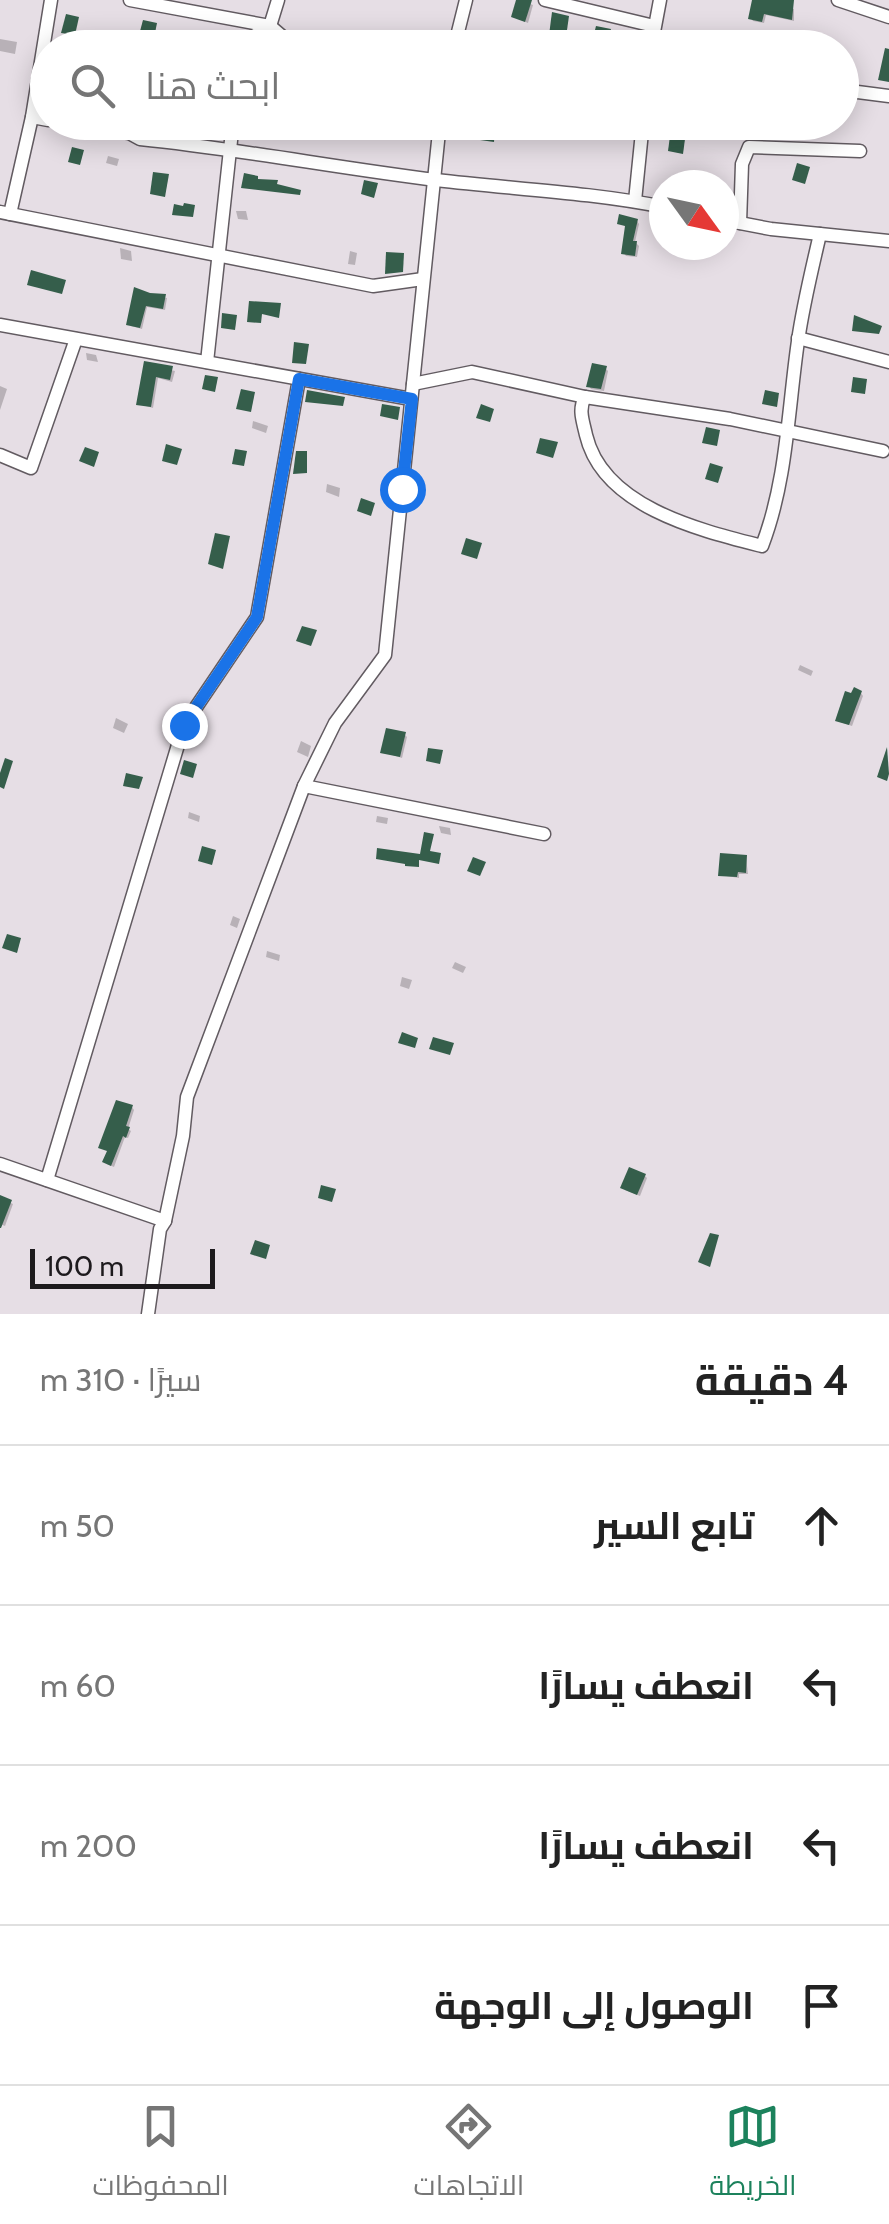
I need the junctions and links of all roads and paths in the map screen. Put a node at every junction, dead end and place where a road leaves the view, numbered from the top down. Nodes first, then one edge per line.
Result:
1 (51, 0) edge
2 (130, 0) edge
3 (278, 0) edge
4 (466, 0) edge
5 (545, 0) edge
6 (660, 0) edge
7 (838, 0) edge
8 (889, 16) edge
9 (270, 26) junction
10 (654, 26) junction
11 (46, 30) edge
12 (263, 30) edge
13 (275, 30) edge
14 (458, 30) edge
15 (654, 30) edge
16 (859, 92) edge
17 (889, 96) edge
18 (30, 124) edge
19 (150, 140) edge
20 (231, 140) edge
21 (438, 140) edge
22 (641, 140) edge
23 (230, 148) junction
24 (860, 151) dead end
25 (433, 180) junction
26 (635, 201) junction
27 (649, 204) edge
28 (5, 213) edge
29 (740, 223) joint
30 (820, 234) junction
31 (889, 241) edge
32 (216, 257) junction
33 (423, 279) junction
34 (0, 325) edge
35 (798, 338) junction
36 (76, 339) junction
37 (207, 362) junction
38 (889, 362) edge
39 (299, 379) junction
40 (413, 384) junction
41 (585, 397) junction
42 (412, 399) junction
43 (788, 433) junction
44 (884, 451) dead end
45 (0, 455) edge
46 (304, 786) junction
47 (544, 834) dead end
48 (0, 1164) edge
49 (47, 1180) junction
50 (165, 1221) junction
51 (148, 1314) edge

1 - 11 street
2 - 9 street
3 - 9 street
4 - 14 street
5 - 10 street
6 - 10 street
7 - 8 street
9 - 12 street
9 - 13 street
10 - 15 street
16 - 17 street
18 - 28 street
19 - 23 street
20 - 23 street
21 - 25 street
22 - 26 street
23 - 25 street
23 - 32 street
24 - 29 street
25 - 26 street
25 - 33 street
26 - 27 street
28 - 32 street
29 - 30 street
30 - 31 street
30 - 35 street
32 - 33 street
32 - 37 street
33 - 40 street
34 - 36 street
35 - 38 street
35 - 43 street
36 - 37 street
36 - 45 street
37 - 39 street
39 - 42 street
39 - 49 street
40 - 41 street
40 - 42 street
41 - 43 street
41 - 43 street
42 - 46 street
43 - 44 street
46 - 47 street
46 - 50 street
48 - 49 street
49 - 50 street
50 - 51 street

